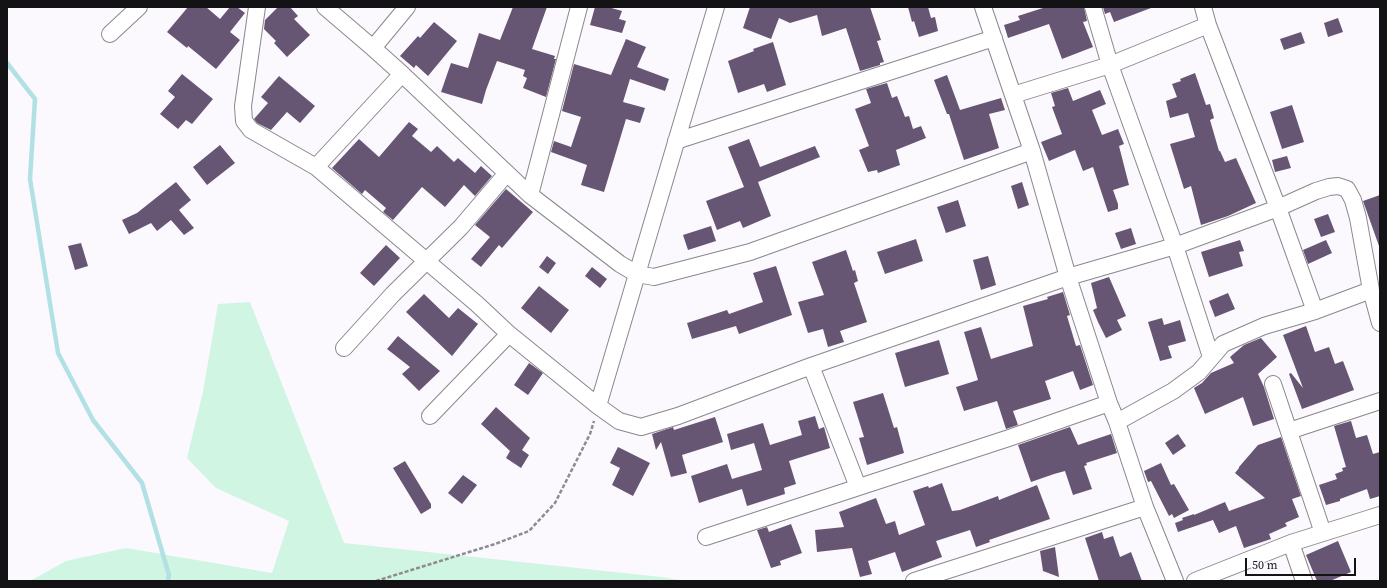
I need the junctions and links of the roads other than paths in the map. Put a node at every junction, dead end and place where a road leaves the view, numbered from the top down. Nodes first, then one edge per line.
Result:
1 (139, 7) edge
2 (257, 7) edge
3 (325, 7) edge
4 (407, 7) edge
5 (579, 7) edge
6 (983, 7) edge
7 (1093, 7) edge
8 (1203, 7) edge
9 (712, 8) edge
10 (1208, 25) junction
11 (110, 34) dead end
12 (994, 38) junction
13 (374, 48) junction
14 (1110, 66) junction
15 (402, 74) junction
16 (1013, 95) junction
17 (676, 141) junction
18 (1032, 151) junction
19 (316, 167) junction
20 (507, 173) junction
21 (530, 195) junction
22 (1278, 208) junction
23 (1175, 246) junction
24 (426, 261) junction
25 (637, 274) junction
26 (1068, 277) junction
27 (1371, 290) junction
28 (1315, 312) junction
29 (1380, 323) edge
30 (509, 334) junction
31 (344, 348) dead end
32 (1211, 357) junction
33 (811, 366) junction
34 (1273, 384) dead end
35 (1380, 401) edge
36 (1109, 403) junction
37 (598, 406) junction
38 (430, 416) dead end
39 (1117, 422) junction
40 (1288, 431) junction
41 (858, 487) junction
42 (1145, 508) junction
43 (1380, 515) edge
44 (1324, 533) junction
45 (706, 537) dead end
46 (1291, 543) junction
47 (914, 581) edge
48 (1175, 581) edge
49 (1195, 581) edge
50 (1304, 581) edge

1 - 11 street
2 - 19 street
3 - 13 street
4 - 13 street
5 - 21 street
6 - 12 street
7 - 14 street
8 - 10 street
9 - 17 street
10 - 14 street
10 - 22 street
12 - 16 street
12 - 17 street
13 - 15 street
14 - 16 street
14 - 23 street
15 - 19 street
15 - 20 street
16 - 18 street
17 - 25 street
18 - 25 street
18 - 26 street
19 - 24 street
20 - 21 street
20 - 24 street
21 - 25 street
22 - 23 street
22 - 27 street
22 - 28 street
23 - 26 street
23 - 32 street
24 - 30 street
24 - 31 street
25 - 37 street
26 - 33 street
26 - 36 street
27 - 28 street
27 - 29 street
28 - 32 street
30 - 37 street
30 - 38 street
32 - 39 street
33 - 37 street
33 - 41 street
34 - 40 street
35 - 40 street
36 - 39 street
36 - 41 street
39 - 42 street
40 - 44 street
41 - 45 street
42 - 47 street
42 - 48 street
43 - 44 street
44 - 46 street
46 - 49 street
46 - 50 street

